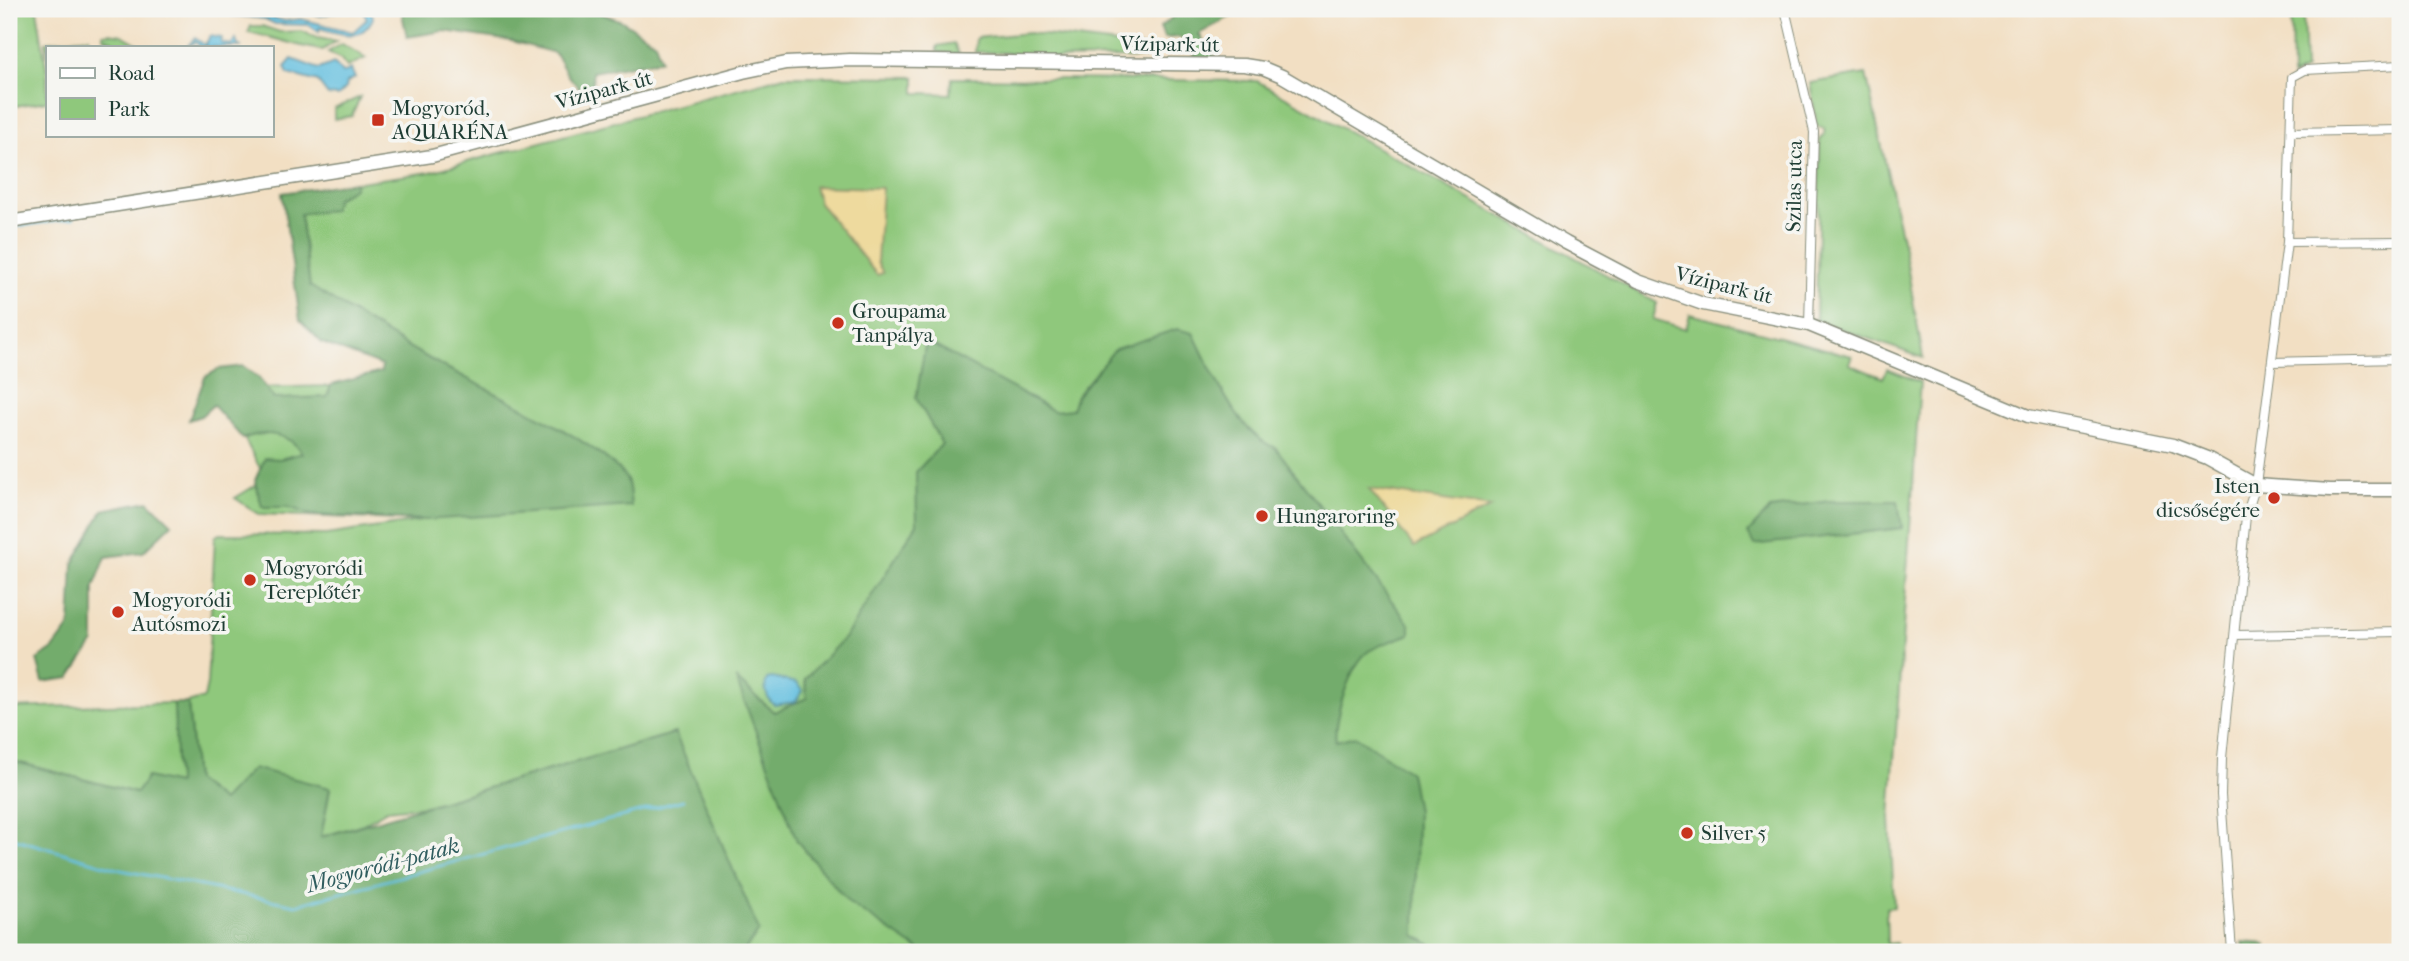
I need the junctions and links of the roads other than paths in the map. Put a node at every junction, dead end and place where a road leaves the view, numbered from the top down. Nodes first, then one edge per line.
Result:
1 (1785, 9) edge
2 (2400, 65) edge
3 (2400, 130) edge
4 (2291, 132) junction
5 (9, 222) edge
6 (2400, 241) edge
7 (2287, 242) junction
8 (1809, 325) junction
9 (2400, 359) edge
10 (2272, 362) junction
11 (2256, 485) junction
12 (2400, 490) edge
13 (2400, 632) edge
14 (2235, 635) junction
15 (2232, 952) edge

1 - 8 street, Szilas utca
2 - 4 street
3 - 4 street
4 - 7 street
5 - 8 street, Vízipark út
6 - 7 street
7 - 10 street
8 - 11 street, Vízipark út
9 - 10 street
10 - 11 street
11 - 12 street
11 - 14 street
13 - 14 street
14 - 15 street

